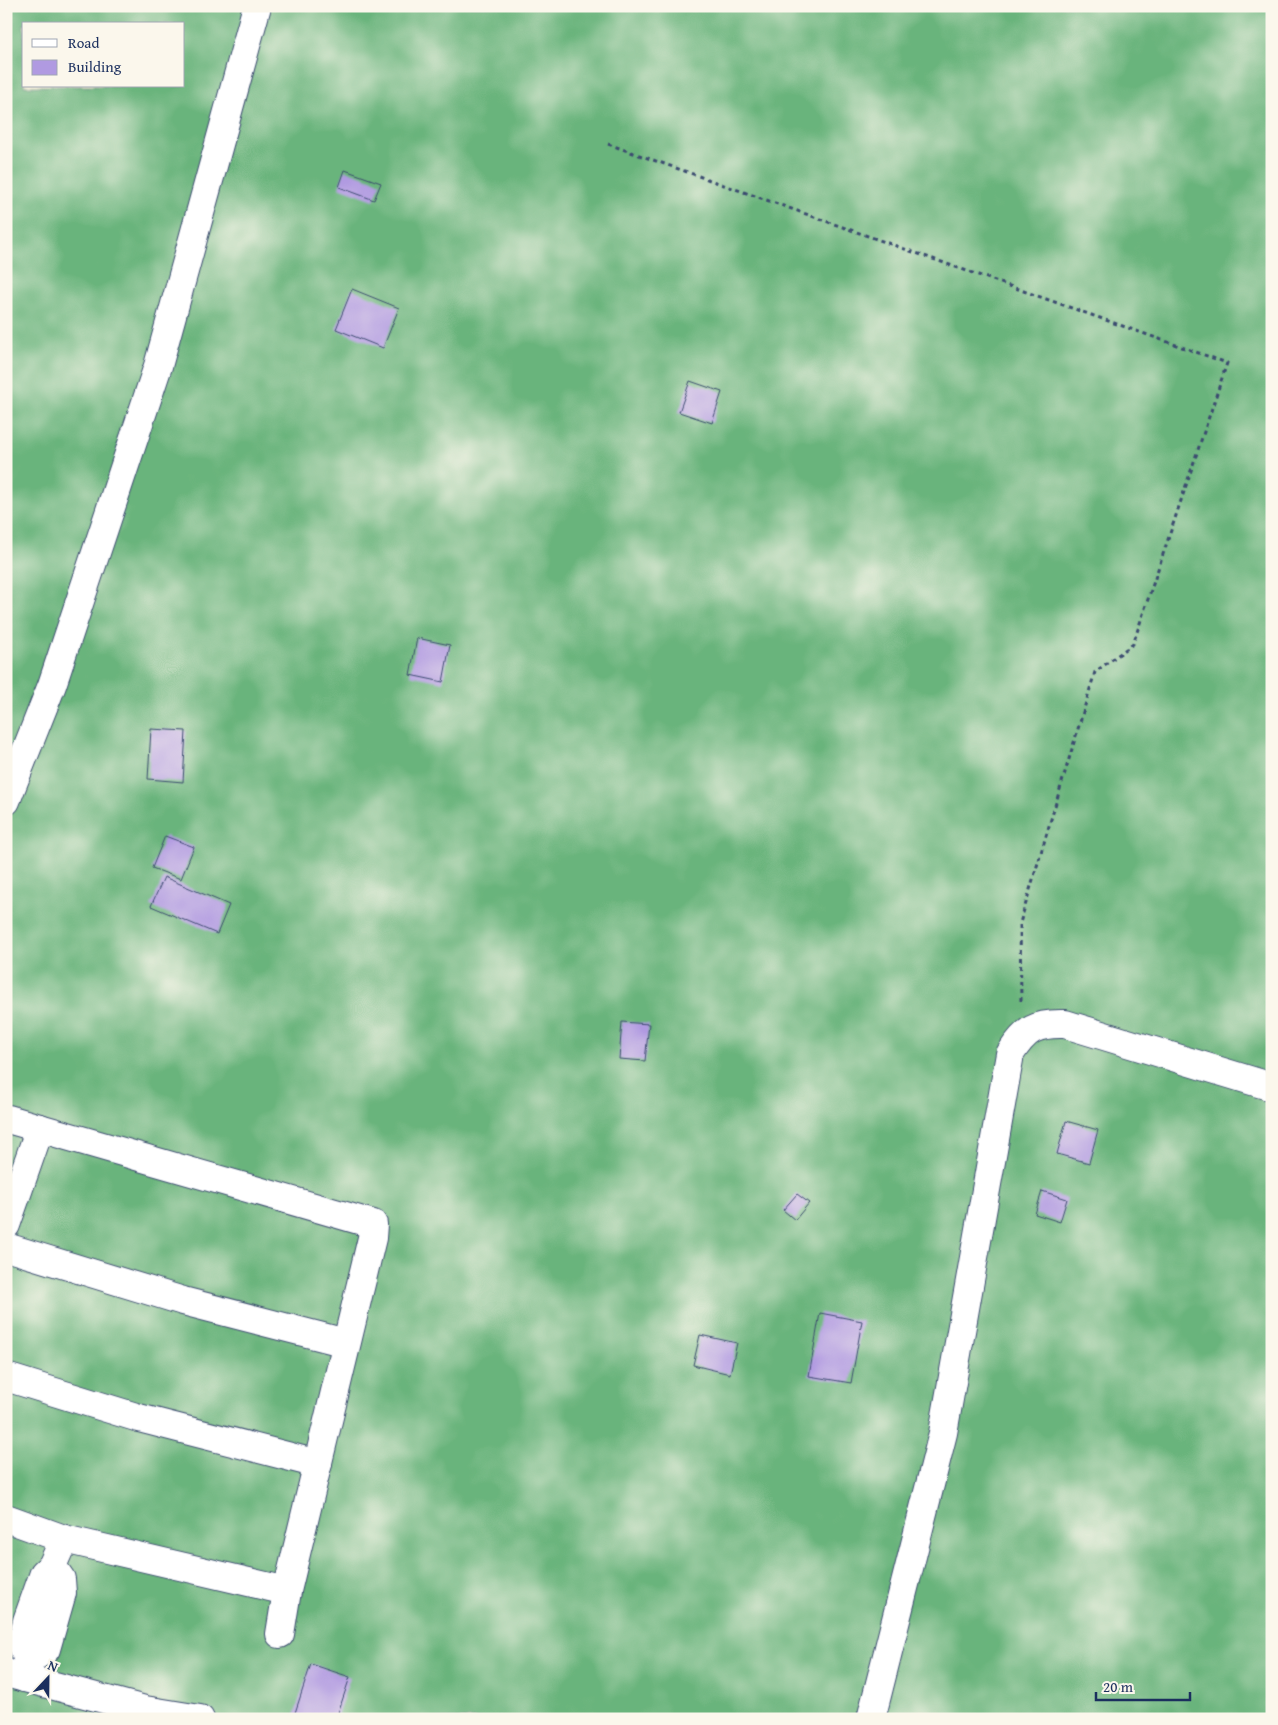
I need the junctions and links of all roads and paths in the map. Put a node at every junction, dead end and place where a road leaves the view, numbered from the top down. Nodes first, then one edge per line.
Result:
1 (257, 6) edge
2 (608, 144) dead end
3 (6, 801) edge
4 (1021, 1037) junction
5 (1272, 1087) edge
6 (8, 1119) dead end
7 (40, 1128) junction
8 (6, 1225) edge
9 (6, 1247) edge
10 (346, 1343) junction
11 (6, 1377) edge
12 (318, 1464) junction
13 (6, 1518) edge
14 (64, 1539) junction
15 (287, 1591) junction
16 (280, 1634) dead end
17 (19, 1670) edge
18 (200, 1719) edge
19 (871, 1719) edge

1 - 3 street
2 - 4 path
4 - 5 street
4 - 19 street
6 - 7 street
7 - 8 street
7 - 10 street
9 - 10 street
10 - 12 street
11 - 12 street
12 - 15 street
13 - 14 street
14 - 15 street
14 - 17 street
15 - 16 street
17 - 18 street

